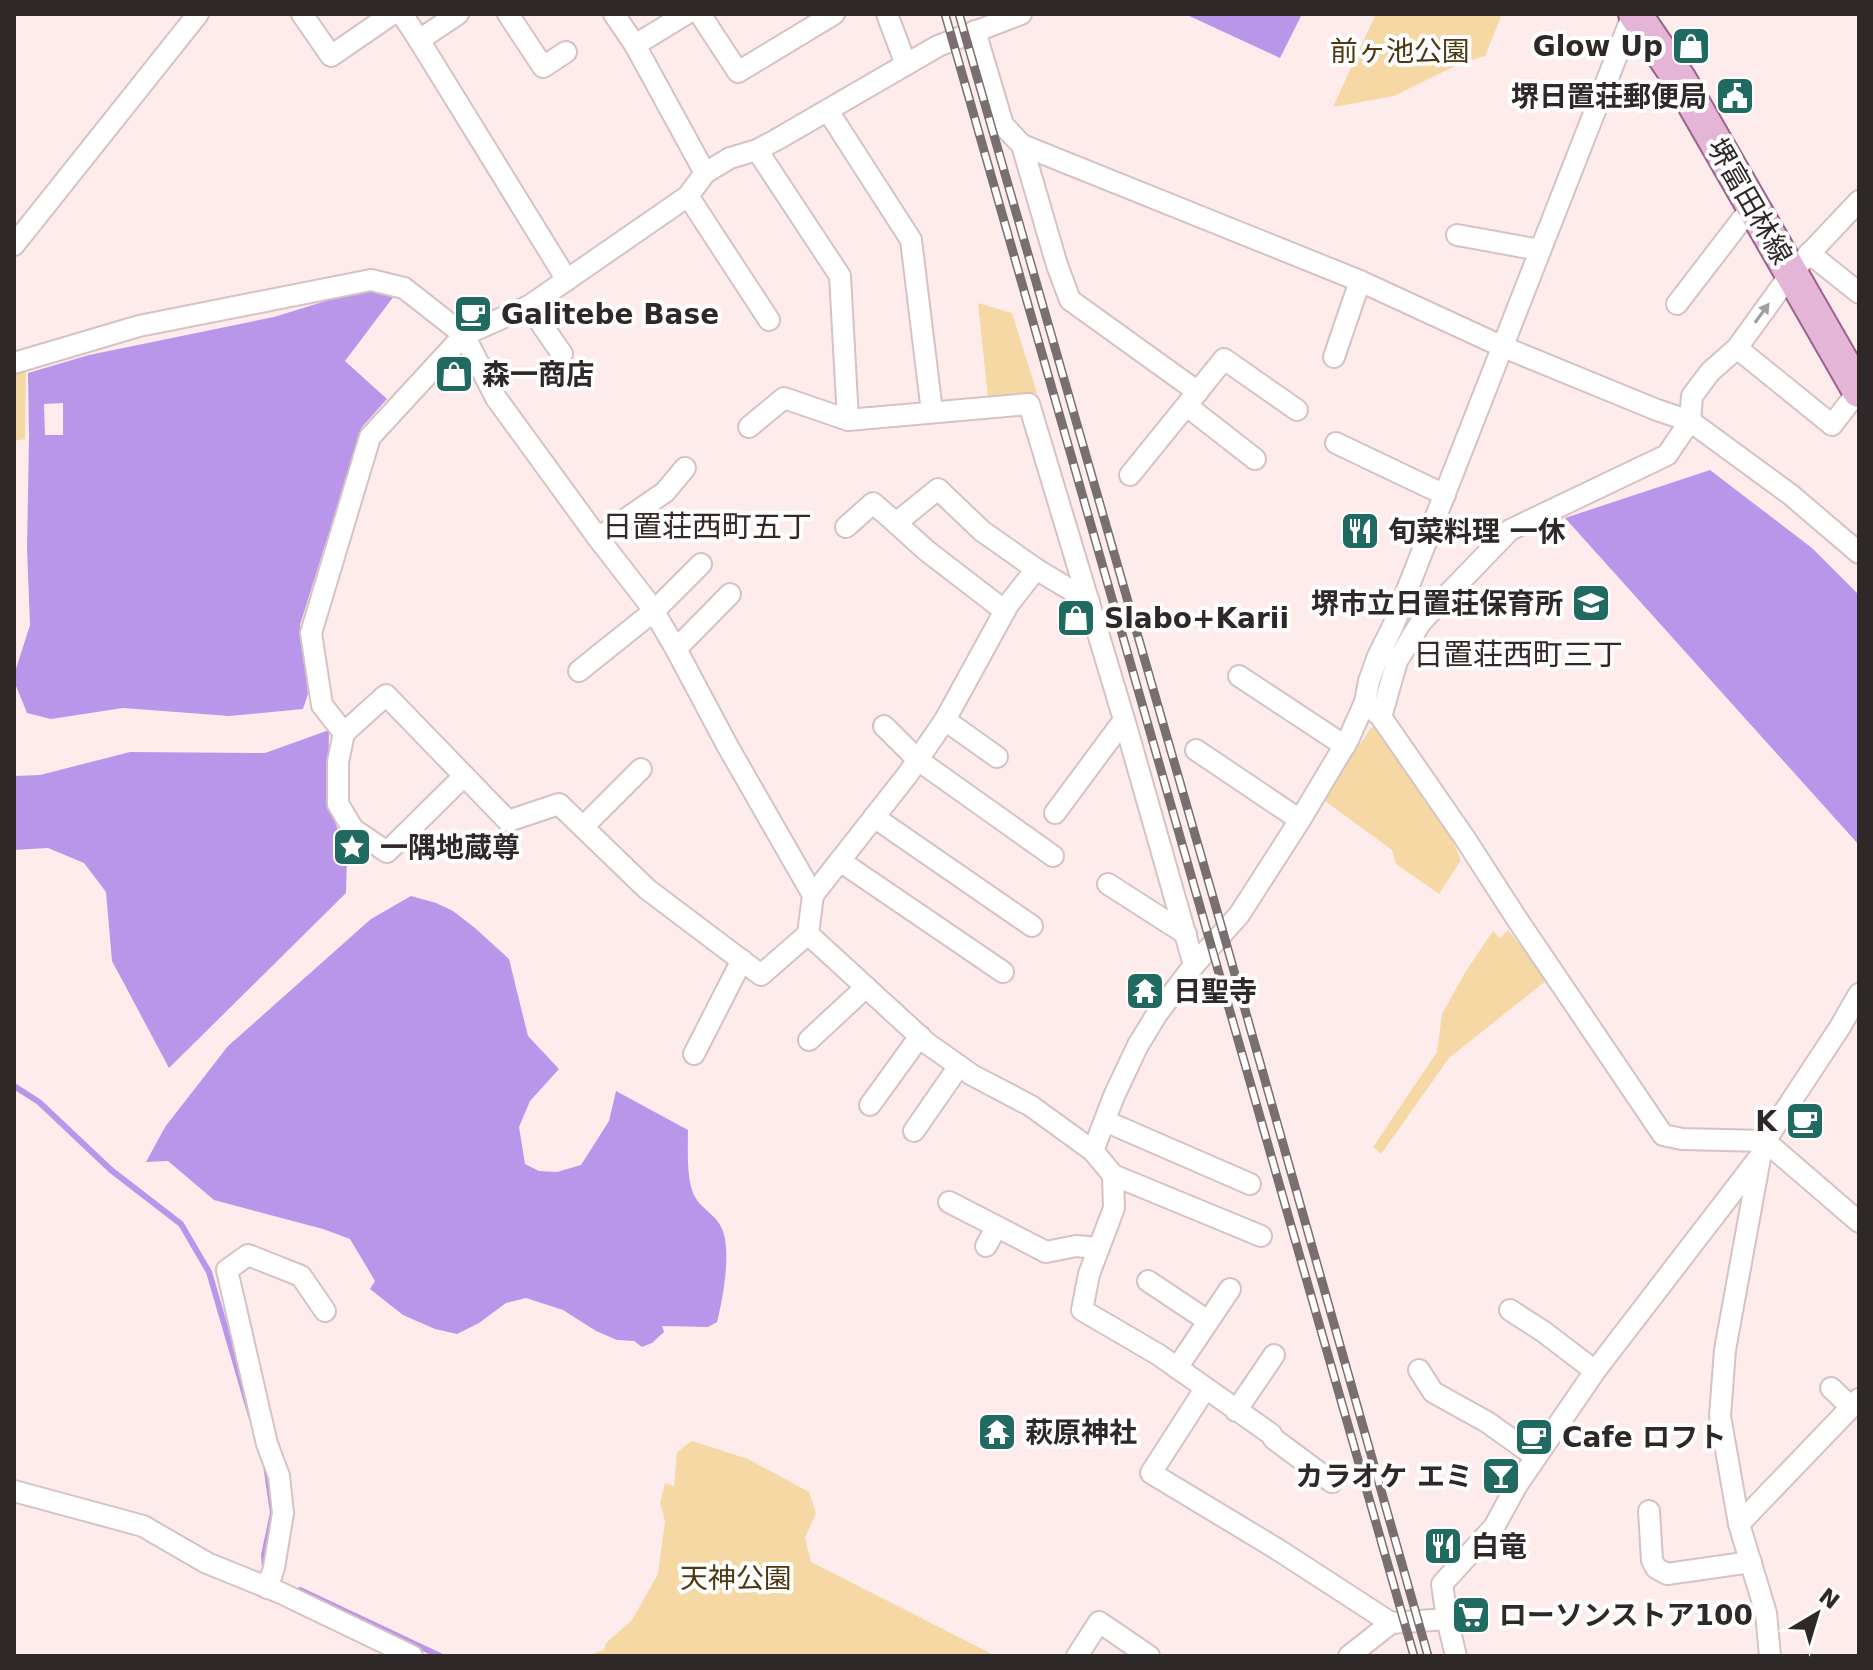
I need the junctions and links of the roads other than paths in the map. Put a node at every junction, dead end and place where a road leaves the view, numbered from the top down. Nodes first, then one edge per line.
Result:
1 (198, 14) edge
2 (302, 14) edge
3 (392, 14) edge
4 (402, 14) edge
5 (458, 14) edge
6 (508, 14) edge
7 (614, 14) edge
8 (686, 14) edge
9 (700, 14) edge
10 (834, 14) edge
11 (887, 14) edge
12 (1021, 14) edge
13 (1634, 14) edge
14 (975, 31) junction
15 (419, 40) junction
16 (635, 45) junction
17 (566, 52) dead end
18 (906, 65) junction
19 (828, 111) junction
20 (1022, 145) junction
21 (757, 150) junction
22 (705, 173) junction
23 (688, 196) junction
24 (1859, 201) edge
25 (1753, 205) junction
26 (1457, 235) dead end
27 (14, 245) edge
28 (1540, 250) junction
29 (1800, 263) junction
30 (567, 280) junction
31 (1360, 281) junction
32 (1859, 293) edge
33 (1677, 304) dead end
34 (529, 306) junction
35 (769, 320) dead end
36 (464, 335) junction
37 (1501, 346) junction
38 (1737, 348) junction
39 (562, 354) dead end
40 (1334, 357) dead end
41 (14, 363) edge
42 (1859, 391) edge
43 (1193, 399) junction
44 (1297, 410) dead end
45 (932, 412) junction
46 (848, 420) junction
47 (1690, 421) junction
48 (749, 427) dead end
49 (1336, 443) dead end
50 (1255, 459) dead end
51 (685, 468) dead end
52 (1130, 475) dead end
53 (1445, 495) junction
54 (896, 523) junction
55 (846, 527) dead end
56 (598, 538) junction
57 (1859, 553) edge
58 (701, 564) dead end
59 (1036, 569) junction
60 (730, 594) dead end
61 (1089, 601) junction
62 (654, 611) junction
63 (1005, 611) junction
64 (676, 649) junction
65 (579, 671) dead end
66 (1239, 676) dead end
67 (1365, 702) junction
68 (1381, 717) junction
69 (945, 720) junction
70 (1124, 720) junction
71 (884, 726) dead end
72 (344, 733) junction
73 (1345, 746) junction
74 (1196, 750) dead end
75 (997, 757) dead end
76 (918, 760) junction
77 (641, 769) dead end
78 (464, 776) junction
79 (1055, 813) dead end
80 (874, 817) junction
81 (1300, 820) junction
82 (583, 827) junction
83 (1053, 856) dead end
84 (840, 861) junction
85 (1108, 884) dead end
86 (813, 895) junction
87 (1032, 926) dead end
88 (808, 934) junction
89 (1186, 934) junction
90 (742, 960) junction
91 (1194, 965) junction
92 (1003, 972) dead end
93 (866, 987) junction
94 (1859, 994) edge
95 (920, 1036) junction
96 (809, 1040) dead end
97 (694, 1054) dead end
98 (959, 1066) junction
99 (870, 1105) dead end
100 (1105, 1121) junction
101 (914, 1131) dead end
102 (1763, 1148) junction
103 (1093, 1151) junction
104 (1113, 1175) junction
105 (1250, 1184) dead end
106 (949, 1202) dead end
107 (1859, 1222) edge
108 (1261, 1236) dead end
109 (1099, 1248) junction
110 (1148, 1281) dead end
111 (1230, 1289) dead end
112 (1510, 1310) dead end
113 (325, 1311) dead end
114 (1208, 1321) junction
115 (1274, 1355) dead end
116 (1177, 1368) junction
117 (1419, 1370) dead end
118 (1595, 1371) junction
119 (1831, 1388) dead end
120 (1205, 1389) junction
121 (1855, 1403) edge
122 (1236, 1411) junction
123 (1536, 1457) junction
124 (1332, 1482) dead end
125 (14, 1491) edge
126 (1649, 1511) dead end
127 (1739, 1524) junction
128 (1751, 1562) junction
129 (267, 1588) junction
130 (1447, 1619) junction
131 (1391, 1623) junction
132 (412, 1656) edge
133 (1077, 1656) edge
134 (1149, 1656) edge
135 (1349, 1656) edge
136 (1456, 1656) edge
137 (1770, 1656) edge

1 - 27 street
2 - 3 street
4 - 15 street
5 - 15 street
6 - 17 street
7 - 16 street
8 - 16 street
9 - 10 street
11 - 18 street
12 - 14 street
13 - 25 main road, 堺富田林線
13 - 28 street
14 - 18 street
14 - 20 street
15 - 30 street
16 - 22 street
18 - 19 street
19 - 21 street
19 - 45 street
20 - 31 street
20 - 43 street
21 - 22 street
21 - 46 street
22 - 23 street
23 - 30 street
23 - 35 street
24 - 29 street
25 - 29 main road, 堺富田林線
25 - 33 street
26 - 28 street
28 - 37 street
29 - 32 street
38 -> 29 street
29 - 42 main road, 堺富田林線
30 - 34 street
31 - 37 street
31 - 40 street
34 - 36 street
34 - 39 street
36 - 41 street
36 - 56 street
36 - 72 street
37 - 47 street
37 - 53 street
38 - 42 street
38 - 47 street
43 - 44 street
43 - 50 street
43 - 52 street
45 - 46 street
45 - 61 street
46 - 48 street
47 - 57 street
47 - 68 street
49 - 53 street
51 - 56 street
53 - 67 street
54 - 55 street
54 - 59 street
54 - 63 street
56 - 62 street
58 - 62 street
59 - 61 street
59 - 63 street
60 - 64 street
61 - 70 street
62 - 64 street
62 - 65 street
63 - 69 street
64 - 86 street
66 - 73 street
67 - 68 street
67 - 73 street
68 - 102 street
69 - 75 street
69 - 76 street
70 - 79 street
70 - 89 street
71 - 76 street
72 - 78 street
72 - 78 street
73 - 81 street
74 - 81 street
76 - 80 street
76 - 83 street
77 - 82 street
78 - 82 street
80 - 84 street
80 - 87 street
81 - 91 street
82 - 90 street
84 - 86 street
84 - 92 street
85 - 89 street
86 - 88 street
88 - 90 street
88 - 93 street
89 - 91 street
90 - 97 street
91 - 100 street
93 - 95 street
93 - 96 street
94 - 102 street
95 - 98 street
95 - 99 street
98 - 101 street
98 - 103 street
100 - 103 street
100 - 105 street
102 - 107 street
102 - 118 street
102 - 127 street
103 - 104 street
104 - 108 street
104 - 109 street
106 - 109 street
109 - 116 street
110 - 114 street
111 - 114 street
112 - 118 street
113 - 129 street
114 - 116 street
115 - 122 street
116 - 120 street
117 - 123 street
118 - 123 street
119 - 121 street
120 - 122 street
120 - 131 street
121 - 127 street
122 - 124 street
123 - 130 street
125 - 129 street
126 - 128 street
127 - 128 street
128 - 137 street
129 - 132 street
130 - 131 street
130 - 136 street
131 - 135 street
133 - 134 street

